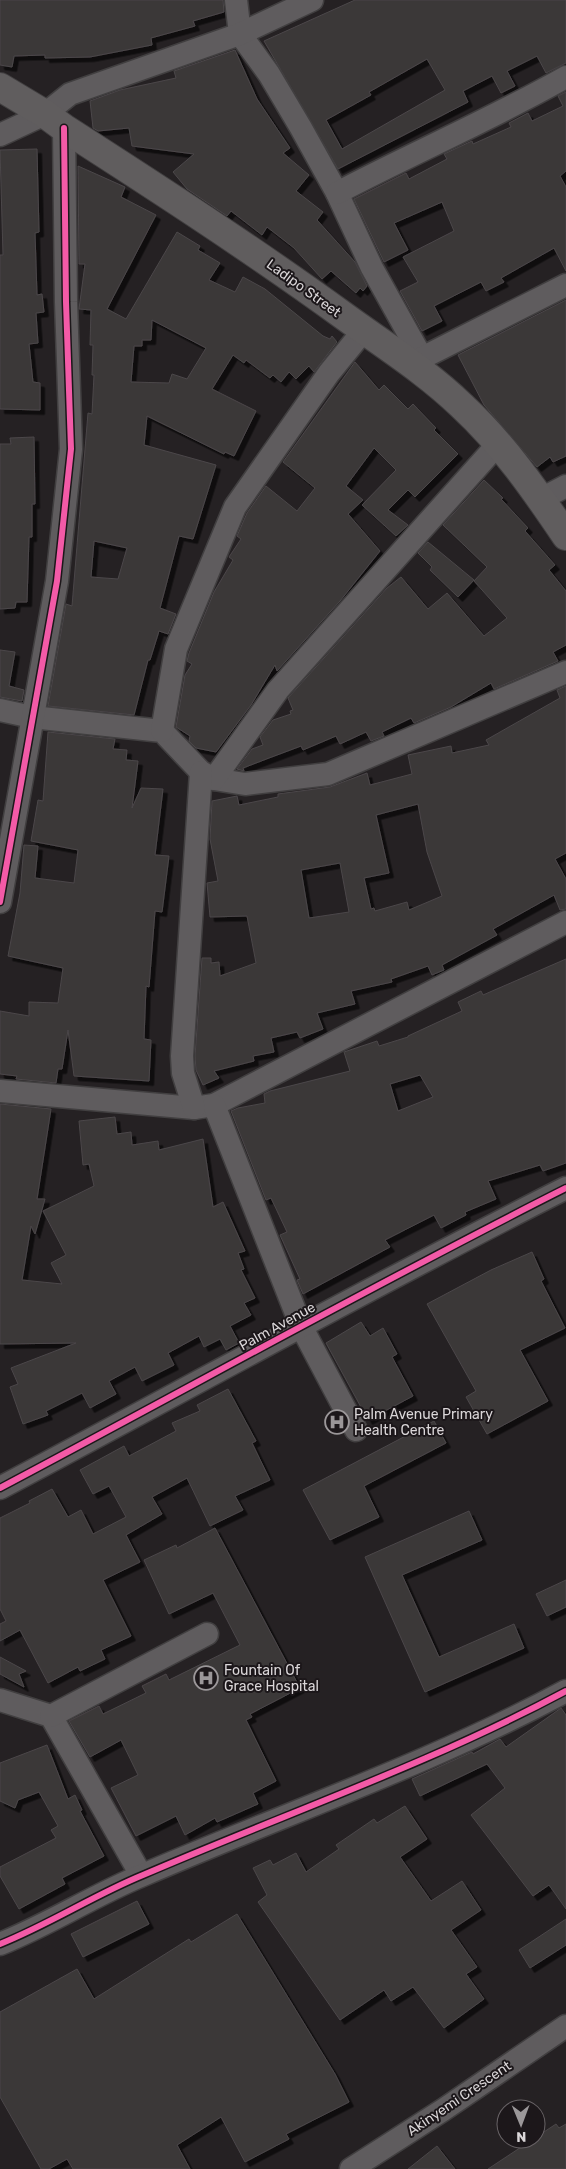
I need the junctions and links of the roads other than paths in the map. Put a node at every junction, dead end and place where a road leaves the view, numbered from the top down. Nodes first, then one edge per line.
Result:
1 (236, 0) edge
2 (312, 0) edge
3 (240, 34) junction
4 (566, 78) edge
5 (0, 87) edge
6 (55, 121) junction
7 (0, 135) edge
8 (337, 193) junction
9 (566, 285) edge
10 (364, 330) junction
11 (417, 362) junction
12 (498, 444) junction
13 (566, 486) edge
14 (541, 500) junction
15 (566, 536) edge
16 (566, 672) edge
17 (0, 710) edge
18 (32, 716) junction
19 (162, 731) junction
20 (208, 776) junction
21 (0, 902) edge
22 (566, 922) edge
23 (0, 1091) edge
24 (204, 1106) junction
25 (566, 1188) edge
26 (301, 1326) junction
27 (356, 1430) dead end
28 (0, 1488) edge
29 (207, 1634) dead end
30 (566, 1691) edge
31 (0, 1700) edge
32 (51, 1716) junction
33 (141, 1875) junction
34 (0, 1944) edge
35 (566, 2026) edge
36 (351, 2169) edge

1 - 3 street
2 - 3 street
3 - 6 street
3 - 8 street
4 - 8 street
5 - 6 main road, Ladipo Street
6 - 7 street
6 - 10 main road, Ladipo Street
6 - 18 street
8 - 11 street
9 - 11 street
10 - 11 main road, Ladipo Street
10 - 19 street
11 - 12 main road, Ladipo Street
12 - 14 main road, Ladipo Street
12 - 20 street
13 - 14 street
14 - 15 main road, Ladipo Street
16 - 20 street
17 - 18 street
18 - 19 street
18 - 21 street
19 - 20 street
20 - 24 street
22 - 24 street
23 - 24 street
24 - 26 street
25 - 26 street, Palm Avenue
26 - 27 street
26 - 28 street, Palm Avenue
29 - 32 street
30 - 33 street
31 - 32 street
32 - 33 street
33 - 34 street
35 - 36 street, Akinyemi Crescent

